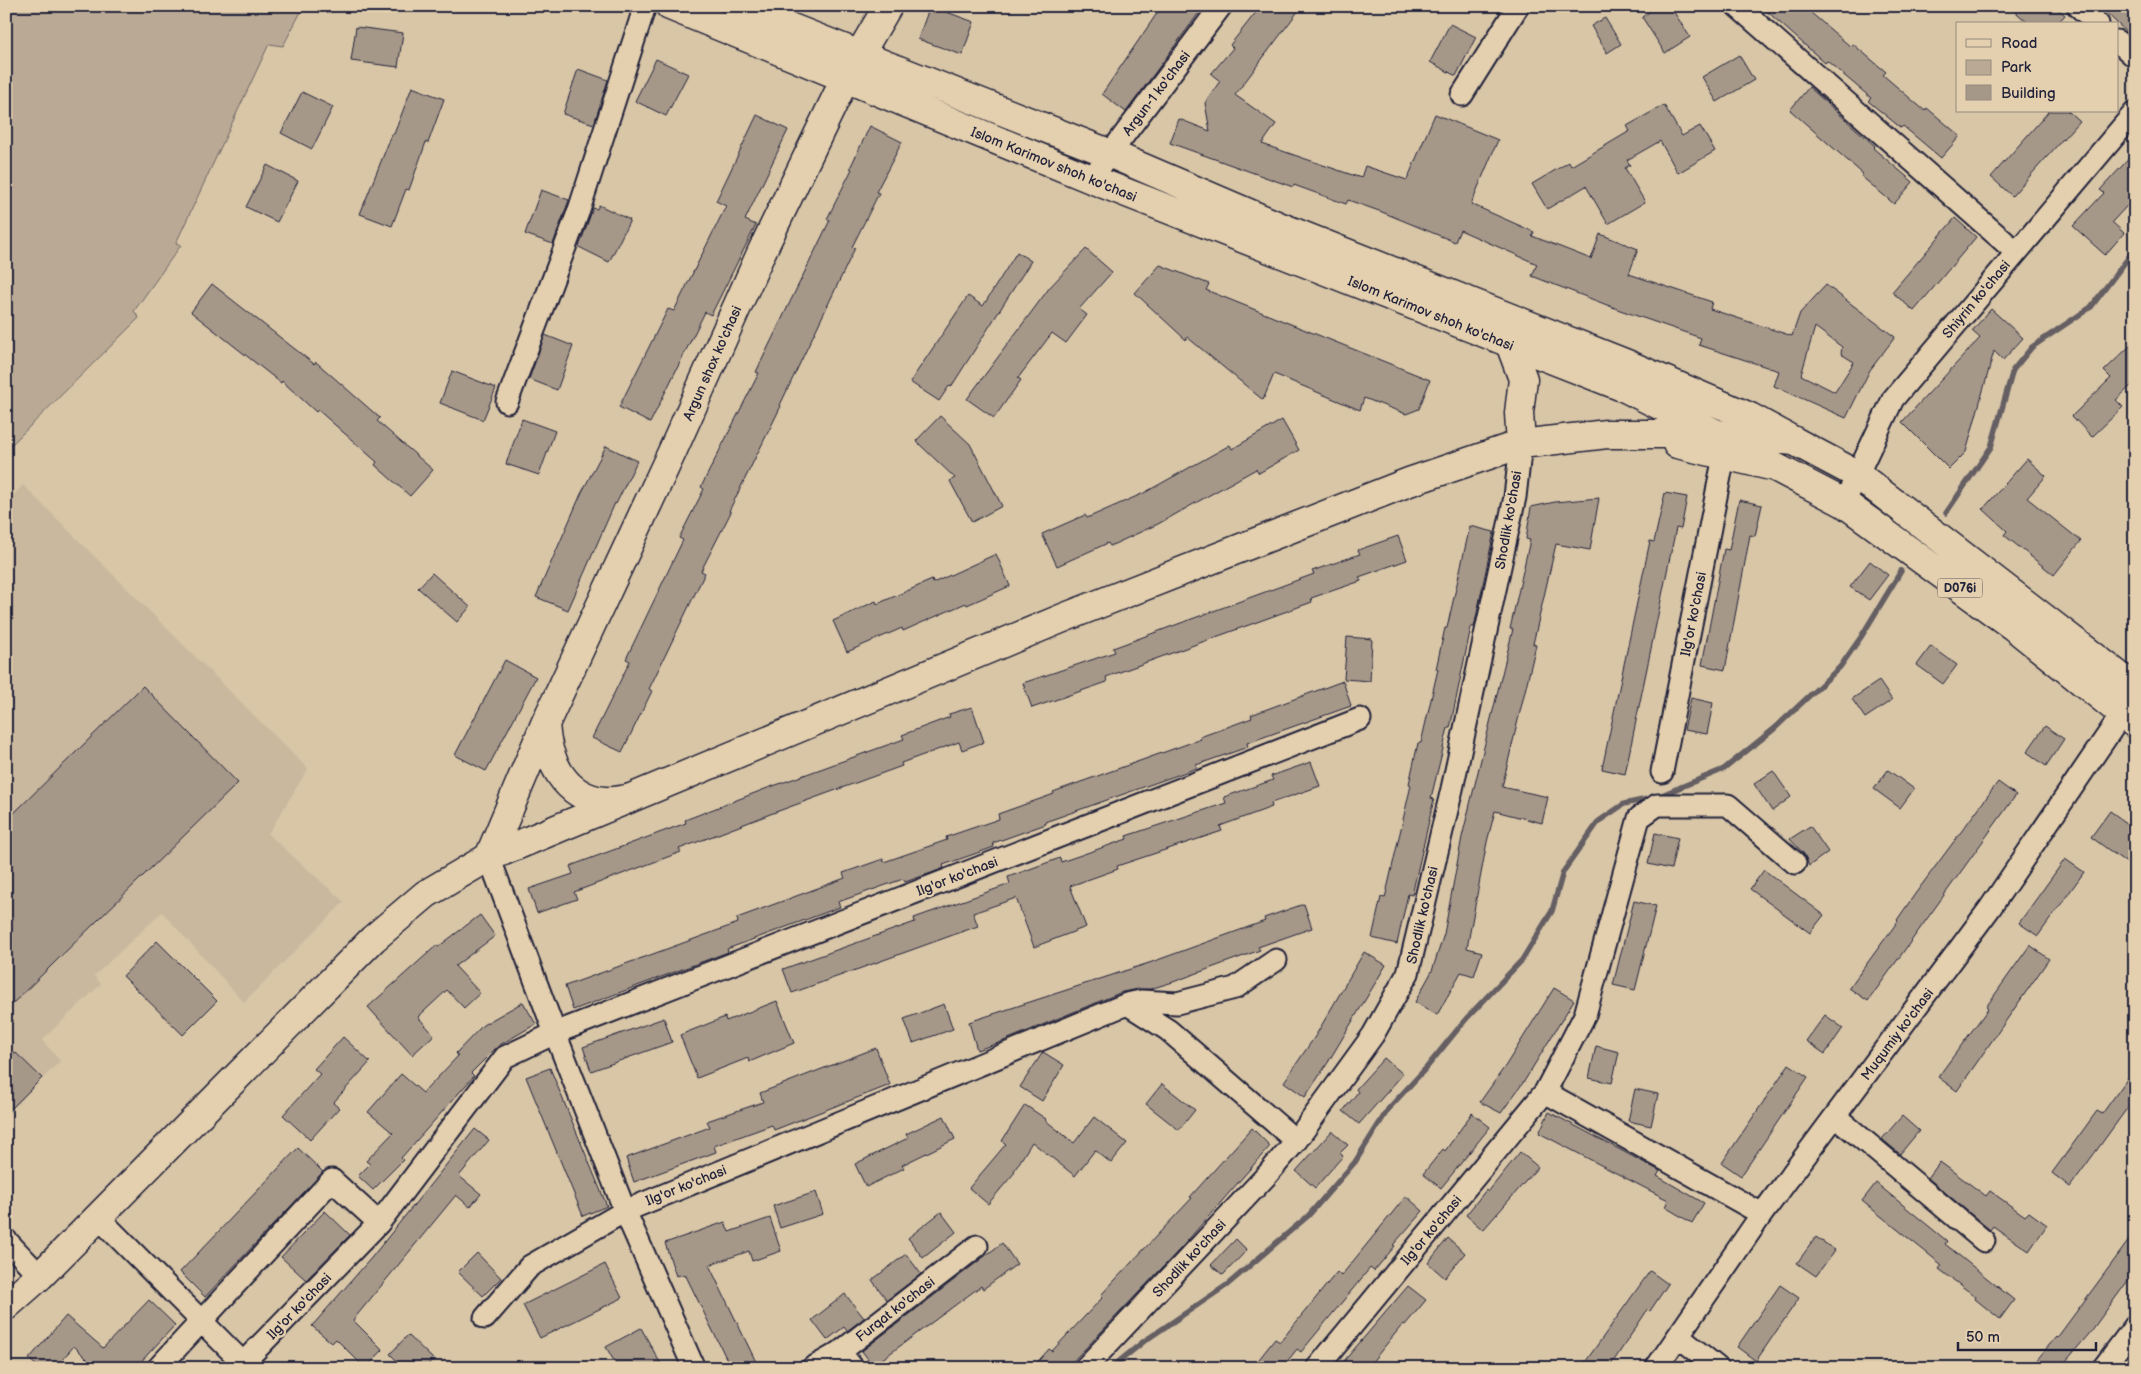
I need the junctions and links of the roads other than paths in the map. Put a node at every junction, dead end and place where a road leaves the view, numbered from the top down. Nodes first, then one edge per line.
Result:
1 (645, 6) edge
2 (670, 6) edge
3 (736, 6) edge
4 (888, 6) edge
5 (1221, 6) edge
6 (1518, 6) edge
7 (1737, 6) edge
8 (2078, 6) edge
9 (2096, 22) edge
10 (2118, 43) edge
11 (859, 56) junction
12 (2135, 57) edge
13 (845, 79) junction
14 (1462, 95) dead end
15 (2135, 112) edge
16 (1111, 154) junction
17 (1091, 178) junction
18 (2016, 252) junction
19 (1510, 344) junction
20 (506, 402) dead end
21 (1794, 441) junction
22 (1521, 444) junction
23 (1720, 445) junction
24 (1858, 475) junction
25 (1844, 503) junction
26 (2135, 688) edge
27 (2130, 712) edge
28 (1360, 719) dead end
29 (545, 724) junction
30 (1662, 772) dead end
31 (628, 799) junction
32 (490, 858) junction
33 (1795, 863) dead end
34 (1276, 960) dead end
35 (1127, 1004) junction
36 (555, 1034) junction
37 (1546, 1092) junction
38 (1835, 1116) junction
39 (1296, 1141) junction
40 (625, 1210) junction
41 (1762, 1214) junction
42 (98, 1217) junction
43 (379, 1224) junction
44 (6, 1240) edge
45 (1984, 1241) dead end
46 (977, 1246) dead end
47 (40, 1276) junction
48 (6, 1306) edge
49 (485, 1318) dead end
50 (6, 1319) edge
51 (201, 1321) junction
52 (2135, 1326) edge
53 (1678, 1336) junction
54 (846, 1360) edge
55 (245, 1366) edge
56 (158, 1368) edge
57 (694, 1368) edge
58 (812, 1368) edge
59 (1084, 1368) edge
60 (1317, 1368) edge
61 (1656, 1368) edge
62 (1718, 1368) edge
63 (2103, 1368) edge

1 - 20 street
2 - 13 main road, Islom Karimov shoh ko'chasi
3 - 11 main road, Islom Karimov shoh ko'chasi / D076i
4 - 11 main road, Argun shox ko'chasi
5 - 16 street, Argun-1 ko'chasi
6 - 14 street
7 - 18 street
8 - 9 street
10 - 12 street
11 - 13 main road, Argun shox ko'chasi
11 - 16 main road, Islom Karimov shoh ko'chasi / D076i
13 - 17 main road, Islom Karimov shoh ko'chasi
13 - 29 main road, Argun shox ko'chasi
15 - 18 street, Shiyrin ko'chasi
16 - 17 street, Argun-1 ko'chasi
16 - 21 main road, Islom Karimov shoh ko'chasi / D076i
17 - 19 main road, Islom Karimov shoh ko'chasi
18 - 24 street, Shiyrin ko'chasi
19 - 22 main road
19 - 23 main road, Islom Karimov shoh ko'chasi
21 - 23 main road
21 - 24 main road, Islom Karimov shoh ko'chasi / D076i
22 - 23 main road
22 - 31 main road
22 - 39 street, Shodlik ko'chasi
23 - 25 main road, D076i
23 - 30 street, Ilg'or ko'chasi
24 - 25 street, Shiyrin ko'chasi
24 - 26 main road, Islom Karimov shoh ko'chasi / D076i
25 - 27 main road, D076i
27 - 38 street, Muqumiy ko'chasi
28 - 36 street, Ilg'or ko'chasi
29 - 31 main road
29 - 32 main road, Argun shox ko'chasi
31 - 32 main road
32 - 36 street
32 - 42 main road
33 - 37 street, Ilg'or ko'chasi
34 - 35 street, Ilg'or ko'chasi
35 - 39 street
35 - 40 street, Ilg'or ko'chasi
36 - 40 street
36 - 43 street, Ilg'or ko'chasi
37 - 41 street
37 - 60 street, Ilg'or ko'chasi
38 - 41 street, Muqumiy ko'chasi
38 - 45 street
39 - 59 street, Shodlik ko'chasi
40 - 49 street, Ilg'or ko'chasi
40 - 57 street
41 - 53 street, Muqumiy ko'chasi
42 - 47 main road
42 - 51 street, Ilg'or ko'chasi
43 - 51 street
43 - 55 street, Ilg'or ko'chasi
44 - 47 street
46 - 54 street, Furqat ko'chasi
47 - 48 main road
47 - 50 main road
51 - 55 street, Ilg'or ko'chasi
51 - 56 street
52 - 63 street
53 - 61 street, Muqumiy ko'chasi
53 - 62 street
54 - 58 street, Furqat ko'chasi

